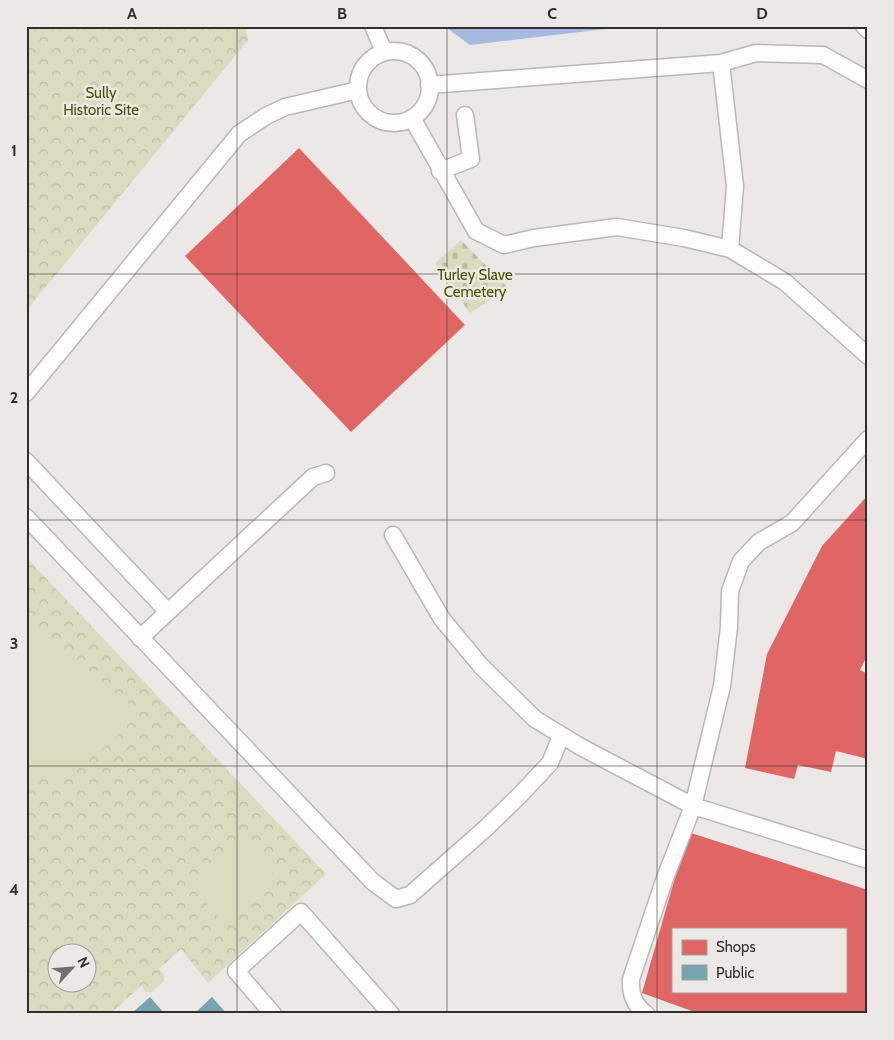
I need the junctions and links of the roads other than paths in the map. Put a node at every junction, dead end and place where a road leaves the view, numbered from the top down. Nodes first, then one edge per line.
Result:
1 (373, 26) edge
2 (864, 26) edge
3 (868, 30) edge
4 (384, 52) junction
5 (721, 62) junction
6 (868, 80) edge
7 (429, 85) junction
8 (358, 90) junction
9 (465, 115) dead end
10 (412, 118) junction
11 (440, 171) junction
12 (730, 250) junction
13 (868, 356) edge
14 (26, 393) edge
15 (868, 439) edge
16 (26, 461) edge
17 (326, 473) dead end
18 (26, 517) edge
19 (393, 535) dead end
20 (168, 612) junction
21 (140, 638) junction
22 (561, 736) junction
23 (693, 806) junction
24 (868, 860) edge
25 (273, 1014) edge
26 (391, 1014) edge
27 (646, 1014) edge

1 - 4 lane
2 - 3 lane
4 - 7 lane
4 - 8 lane
5 - 6 lane
5 - 7 lane
5 - 12 lane
7 - 10 lane
8 - 10 lane
8 - 14 lane
9 - 11 lane
10 - 11 lane
11 - 12 lane
12 - 13 lane
15 - 23 lane
16 - 20 lane
17 - 20 lane
18 - 21 lane
19 - 22 lane
20 - 21 lane
21 - 22 lane
22 - 23 lane
23 - 24 lane
23 - 27 lane
25 - 26 lane

